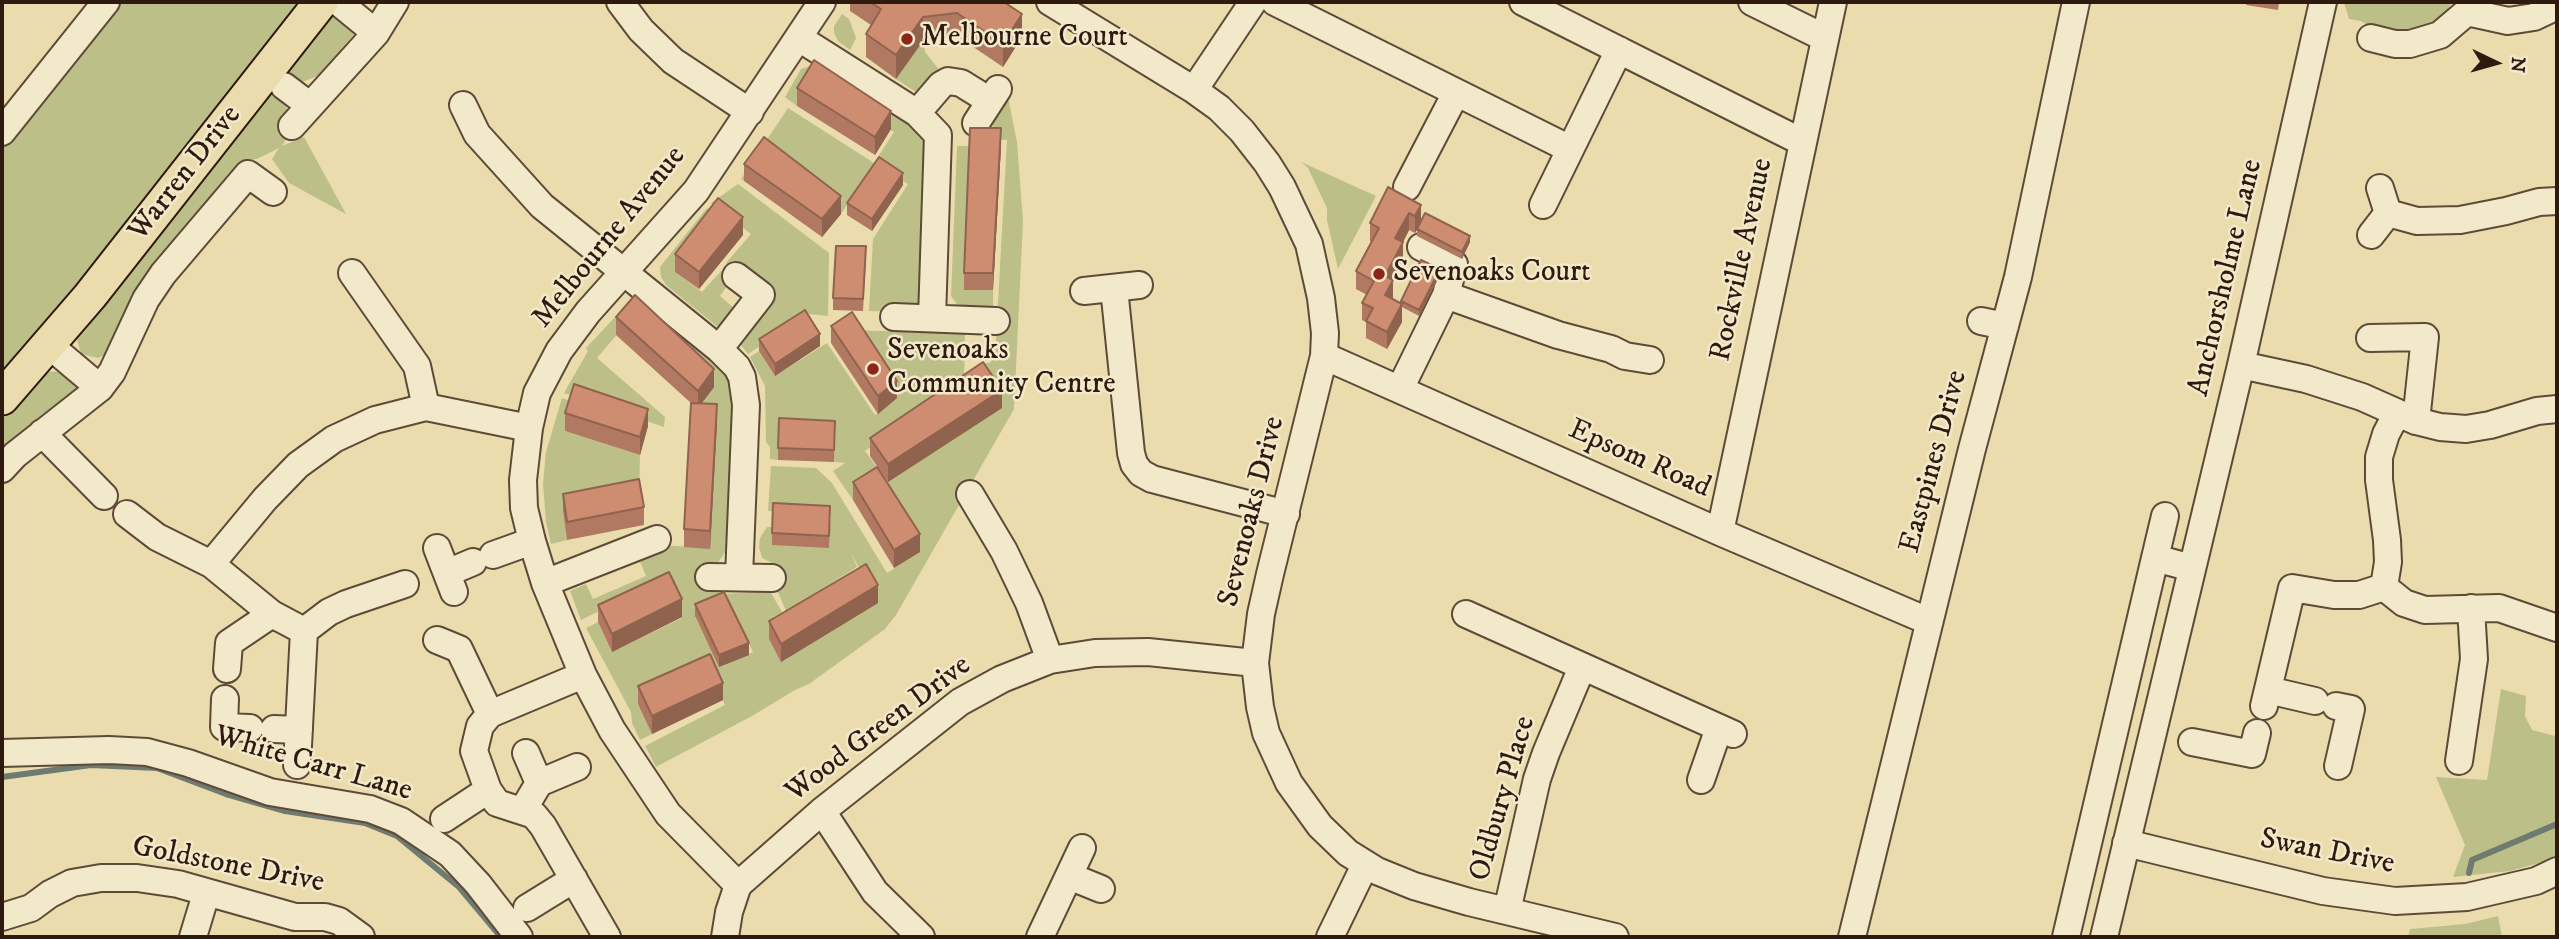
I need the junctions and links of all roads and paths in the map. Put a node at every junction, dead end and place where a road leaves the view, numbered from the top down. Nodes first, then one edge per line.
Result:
1 (106, 2) edge
2 (321, 2) edge
3 (338, 2) edge
4 (395, 2) edge
5 (620, 2) edge
6 (822, 2) edge
7 (1050, 2) edge
8 (1253, 2) edge
9 (1275, 2) edge
10 (1522, 2) edge
11 (1752, 2) edge
12 (1833, 2) edge
13 (2076, 2) edge
14 (2323, 2) edge
15 (2557, 6) edge
16 (2469, 7) edge
17 (1567, 12) edge
18 (376, 33) junction
19 (799, 38) junction
20 (1825, 38) junction
21 (2371, 38) dead end
22 (1619, 50) junction
23 (284, 86) dead end
24 (1194, 90) junction
25 (1456, 93) junction
26 (988, 104) dead end
27 (309, 105) junction
28 (463, 105) dead end
29 (750, 112) junction
30 (918, 113) junction
31 (292, 126) dead end
32 (2, 132) edge
33 (1802, 142) junction
34 (1570, 149) junction
35 (1407, 187) dead end
36 (2381, 188) dead end
37 (273, 192) dead end
38 (2557, 201) edge
39 (1543, 205) dead end
40 (2388, 213) junction
41 (2371, 235) dead end
42 (1420, 247) dead end
43 (352, 273) dead end
44 (625, 273) junction
45 (736, 276) dead end
46 (1084, 292) dead end
47 (1446, 295) junction
48 (894, 317) dead end
49 (932, 318) junction
50 (996, 321) dead end
51 (2370, 338) dead end
52 (49, 345) junction
53 (719, 349) junction
54 (1324, 356) junction
55 (1650, 360) dead end
56 (2241, 365) junction
57 (100, 388) junction
58 (1401, 389) junction
59 (2, 398) edge
60 (426, 407) junction
61 (2557, 410) edge
62 (2407, 417) junction
63 (528, 428) junction
64 (42, 433) junction
65 (2, 469) edge
66 (970, 494) dead end
67 (104, 496) dead end
68 (127, 514) dead end
69 (1286, 514) junction
70 (2165, 516) dead end
71 (1720, 532) junction
72 (657, 540) dead end
73 (531, 541) junction
74 (437, 548) dead end
75 (2155, 558) junction
76 (211, 564) junction
77 (2192, 568) junction
78 (709, 577) dead end
79 (739, 577) junction
80 (772, 578) dead end
81 (545, 583) junction
82 (405, 584) dead end
83 (2385, 587) junction
84 (2471, 608) junction
85 (264, 609) junction
86 (1466, 614) dead end
87 (1928, 621) junction
88 (2557, 628) edge
89 (304, 631) junction
90 (437, 640) dead end
91 (1050, 660) junction
92 (1255, 663) junction
93 (1582, 667) junction
94 (227, 669) dead end
95 (583, 675) junction
96 (225, 699) dead end
97 (490, 714) junction
98 (274, 729) junction
99 (2257, 733) dead end
100 (2192, 742) dead end
101 (2, 753) edge
102 (526, 753) dead end
103 (2459, 761) dead end
104 (297, 765) dead end
105 (2338, 766) dead end
106 (578, 768) dead end
107 (1702, 780) dead end
108 (538, 783) junction
109 (488, 790) junction
110 (523, 810) junction
111 (822, 811) junction
112 (444, 819) dead end
113 (2126, 843) junction
114 (1082, 848) dead end
115 (1365, 865) junction
116 (2557, 872) edge
117 (1069, 876) junction
118 (738, 885) junction
119 (580, 889) junction
120 (1101, 889) dead end
121 (206, 894) junction
122 (527, 908) dead end
123 (1507, 911) junction
124 (2, 917) edge
125 (192, 937) edge
126 (361, 937) edge
127 (519, 937) edge
128 (607, 937) edge
129 (724, 937) edge
130 (920, 937) edge
131 (1040, 937) edge
132 (1330, 937) edge
133 (1615, 937) edge
134 (1852, 937) edge
135 (2066, 937) edge
136 (2104, 937) edge

1 - 32 street
2 - 52 main road, Warren Drive
3 - 18 street
4 - 18 street, Warren Drive
5 - 29 street
6 - 19 street, Melbourne Avenue
7 - 24 street, Sevenoaks Drive
8 - 24 street
9 - 25 street
10 - 17 street
11 - 20 street
12 - 20 street, Rockville Avenue
13 - 87 street, Eastpines Drive
14 - 56 street, Anchorsholme Lane
15 - 16 street
16 - 21 street
17 - 22 street
18 - 27 street, Warren Drive
19 - 29 street, Melbourne Avenue
19 - 30 street
20 - 33 street, Rockville Avenue
22 - 33 street
22 - 34 street
23 - 27 street
24 - 54 street, Sevenoaks Drive
25 - 34 street
25 - 35 street
26 - 30 street
27 - 31 street, Warren Drive
28 - 44 street
29 - 44 street, Melbourne Avenue
30 - 49 street
33 - 71 street, Rockville Avenue
34 - 39 street
36 - 40 street
37 - 57 street, Warren Drive
38 - 40 street
40 - 41 street
42 - 47 street
43 - 60 street
44 - 53 street
44 - 63 street, Melbourne Avenue
45 - 53 street
46 - 69 street
47 - 55 street
47 - 58 street
48 - 49 street
49 - 50 street
51 - 62 street
52 - 57 street
52 - 59 main road, Warren Drive
53 - 79 street
54 - 58 street, Epsom Road
54 - 69 street, Sevenoaks Drive
56 - 62 street
56 - 77 street, Anchorsholme Lane
57 - 64 street, Warren Drive
58 - 71 street, Epsom Road
60 - 63 street
60 - 76 street
61 - 62 street
62 - 83 street
63 - 73 street, Melbourne Avenue
64 - 65 street, Warren Drive
64 - 67 street
66 - 91 street
68 - 76 street
69 - 92 street, Sevenoaks Drive
70 - 75 street
71 - 87 street, Epsom Road
72 - 81 street
73 - 74 street
73 - 81 street, Melbourne Avenue
75 - 77 street
75 - 135 street
76 - 85 street
77 - 113 street, Anchorsholme Lane
78 - 79 street
79 - 80 street
81 - 95 street, Melbourne Avenue
82 - 89 street
83 - 84 street
83 - 105 street
84 - 88 street
84 - 103 street
85 - 89 street
85 - 94 street
86 - 93 street
87 - 134 street, Eastpines Drive
89 - 98 street
90 - 97 street
91 - 92 street, Wood Green Drive
91 - 111 street, Wood Green Drive
92 - 115 street, Sevenoaks Drive
93 - 107 street
93 - 123 street, Oldbury Place
95 - 97 street
95 - 118 street, Melbourne Avenue
96 - 98 street
97 - 109 street
98 - 104 street
99 - 100 street
101 - 127 street, White Carr Lane
102 - 108 street
106 - 108 street
108 - 110 street
109 - 110 street
109 - 112 street
110 - 119 street
111 - 118 street, Wood Green Drive
111 - 130 street
113 - 116 street, Swan Drive
113 - 136 street, Anchorsholme Lane
114 - 117 street
115 - 123 street, Sevenoaks Drive
115 - 132 street
117 - 120 street
117 - 131 street
118 - 129 street
119 - 122 street
119 - 128 street
121 - 124 street, Goldstone Drive
121 - 125 street
121 - 126 street, Goldstone Drive
123 - 133 street, Sevenoaks Drive

